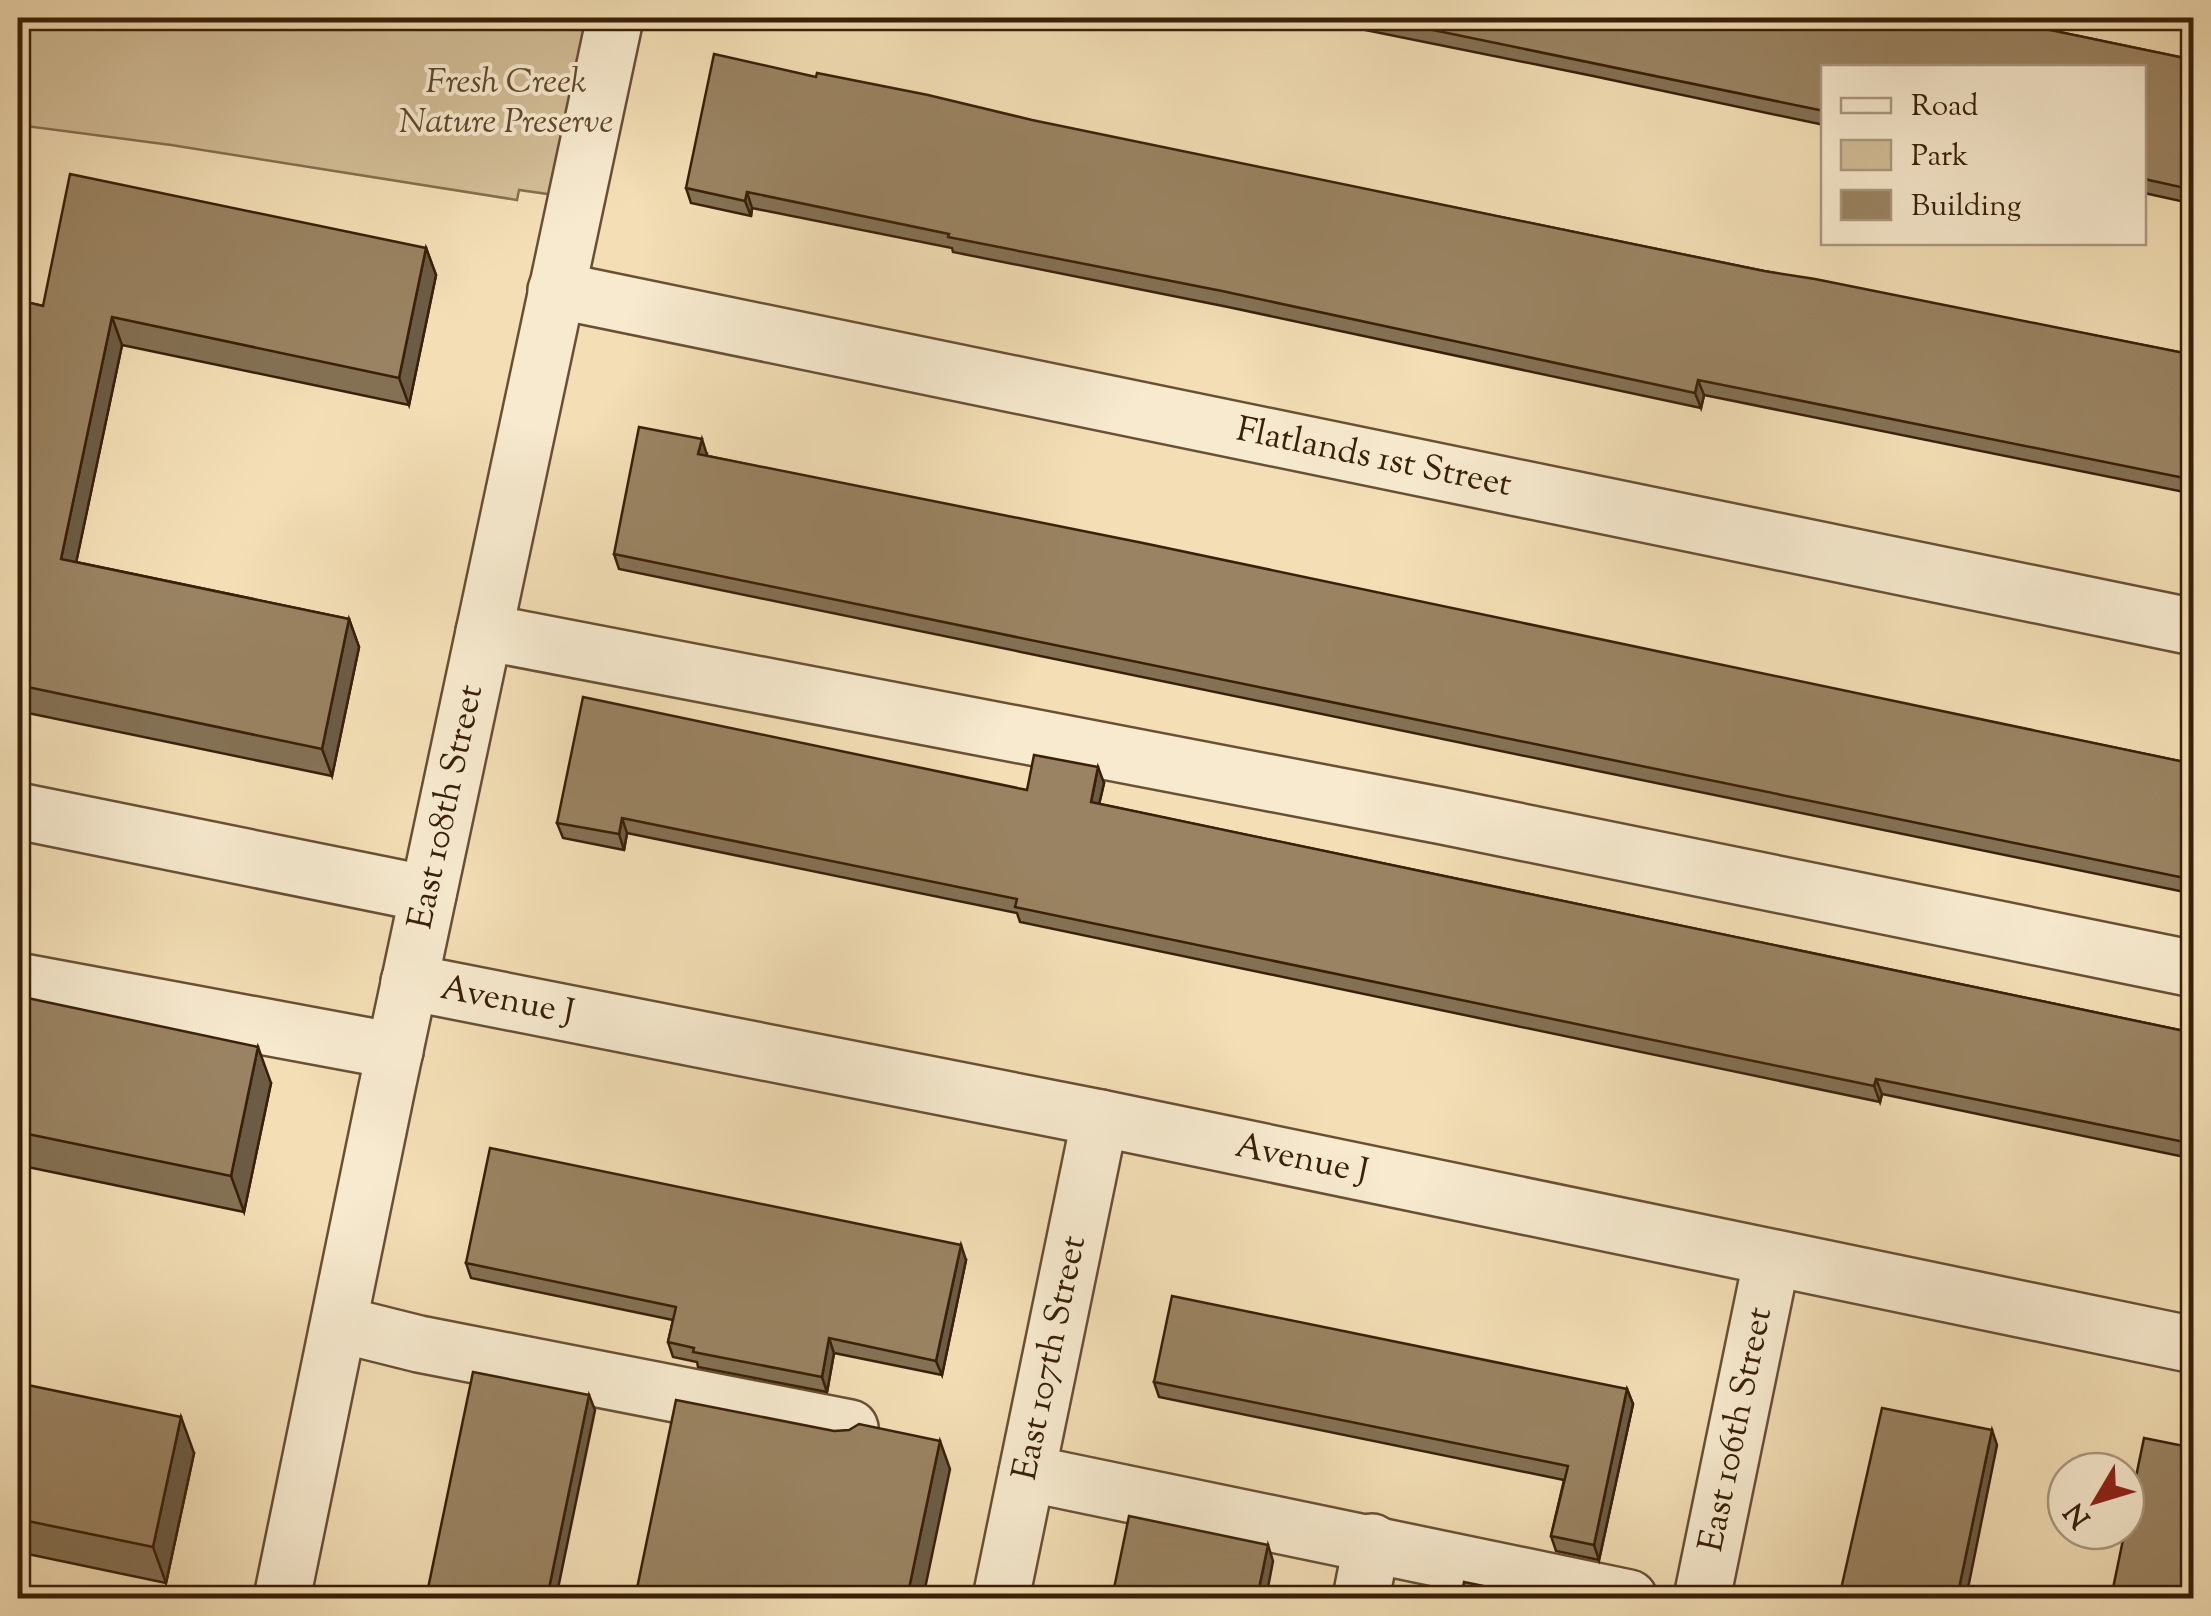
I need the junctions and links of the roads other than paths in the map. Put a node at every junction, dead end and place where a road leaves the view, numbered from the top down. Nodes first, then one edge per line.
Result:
1 (615, 18) edge
2 (556, 290) junction
3 (2194, 627) edge
4 (484, 632) junction
5 (18, 811) edge
6 (428, 894) junction
7 (2194, 969) edge
8 (18, 982) edge
9 (410, 982) junction
10 (395, 1051) junction
11 (1100, 1118) junction
12 (1772, 1258) junction
13 (338, 1324) junction
14 (2194, 1345) edge
15 (850, 1428) edge
16 (1026, 1473) junction
17 (1372, 1542) junction
18 (282, 1598) edge
19 (1001, 1598) edge
20 (1361, 1598) edge
21 (1630, 1598) edge
22 (1702, 1598) edge

1 - 2 street, East 108th Street
2 - 3 street, Flatlands 1st Street
2 - 4 street, East 108th Street
4 - 6 street, East 108th Street
4 - 7 street
5 - 6 street
6 - 9 street, East 108th Street
8 - 10 street
9 - 10 street, East 108th Street
9 - 11 street, Avenue J
10 - 13 street, East 108th Street
11 - 12 street, Avenue J
11 - 16 street, East 107th Street
12 - 14 street, Avenue J
12 - 22 street, East 106th Street
13 - 15 street
13 - 18 street, East 108th Street
16 - 17 street
16 - 19 street, East 107th Street
17 - 20 street
17 - 21 street

